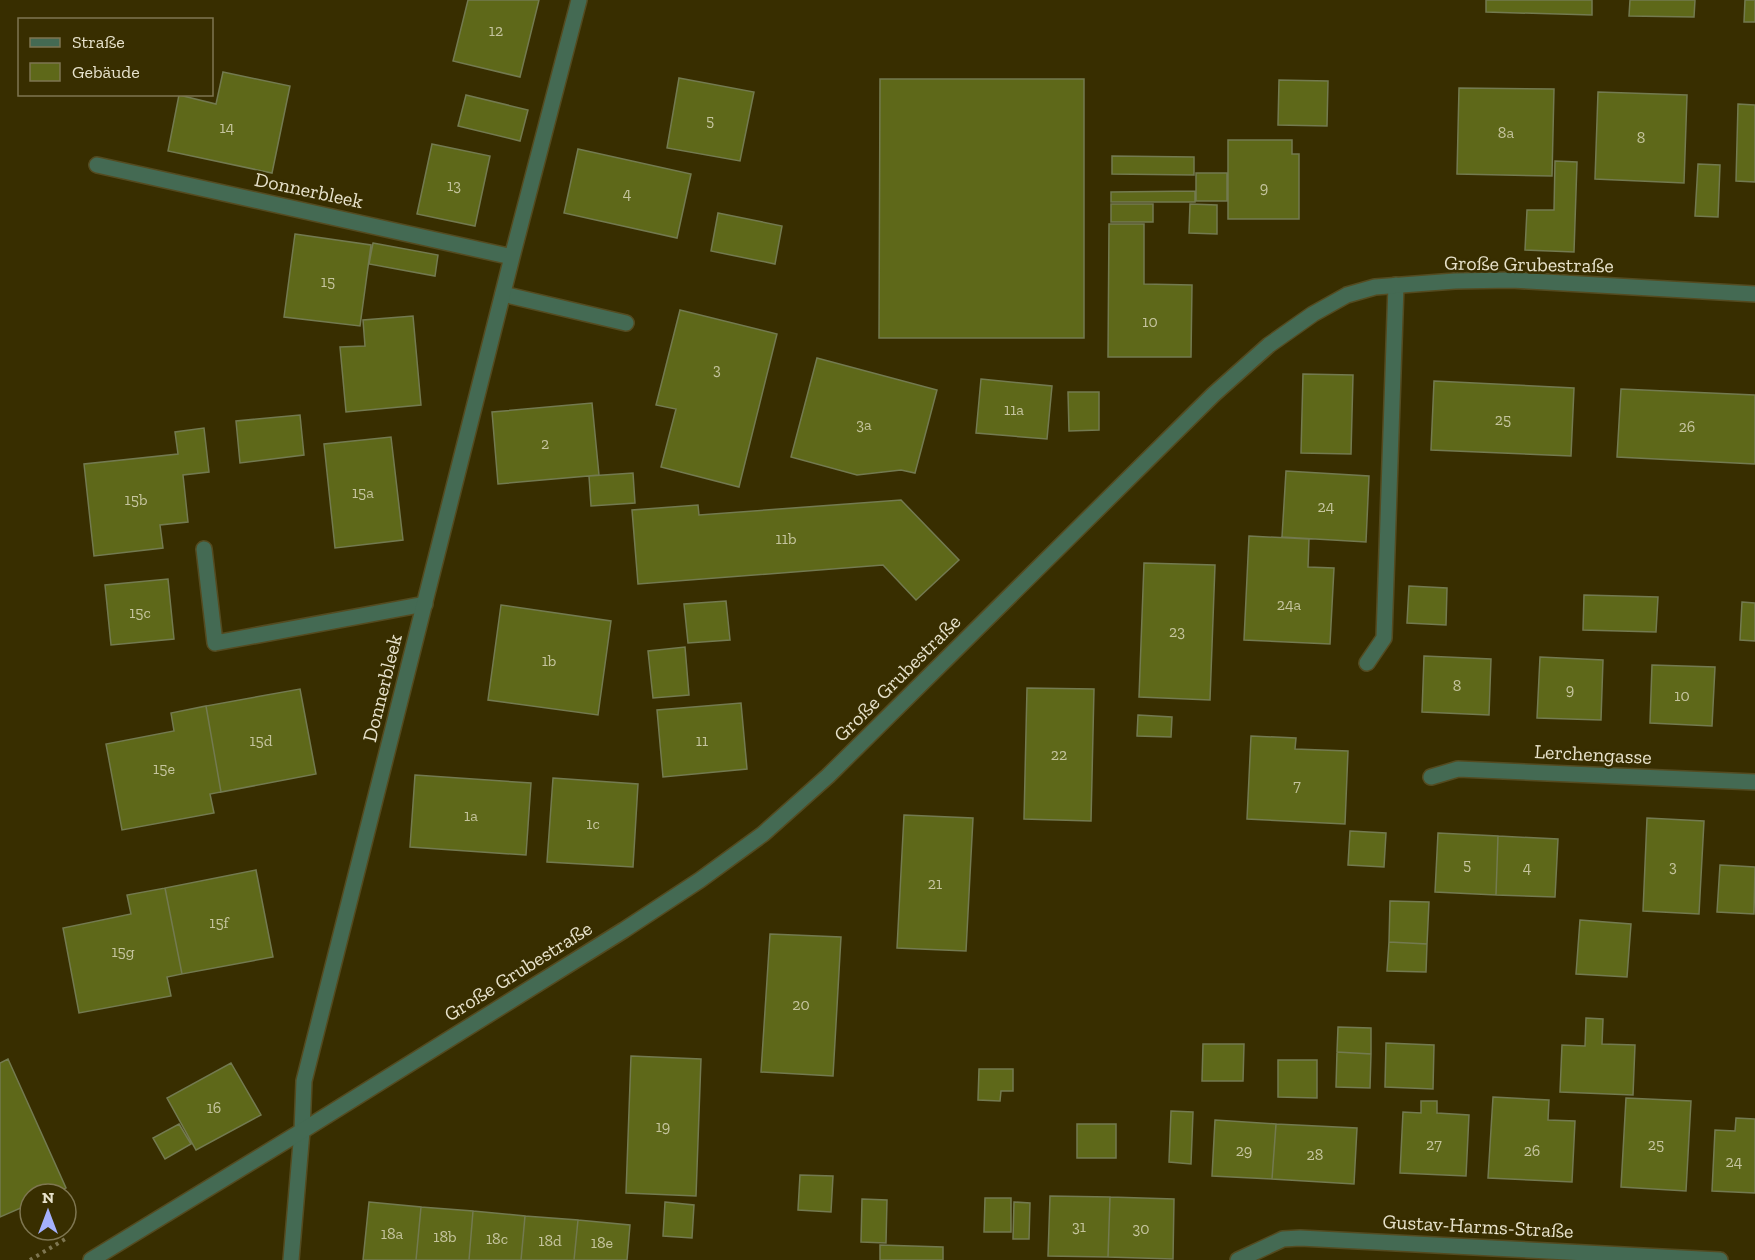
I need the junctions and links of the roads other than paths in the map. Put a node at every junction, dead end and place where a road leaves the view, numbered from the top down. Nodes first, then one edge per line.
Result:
1 (579, 0) edge
2 (97, 165) dead end
3 (512, 256) junction
4 (1396, 285) junction
5 (504, 294) junction
6 (1755, 294) edge
7 (626, 323) dead end
8 (204, 549) dead end
9 (425, 604) junction
10 (1367, 663) dead end
11 (1431, 777) dead end
12 (1755, 782) edge
13 (302, 1131) junction
14 (91, 1260) edge
15 (291, 1260) edge
16 (1238, 1260) edge
17 (1720, 1260) edge

1 - 3 street, Donnerbleek
2 - 3 street, Donnerbleek
3 - 5 street, Donnerbleek
4 - 6 street, Große Grubestraße
4 - 10 street
4 - 13 street, Große Grubestraße
5 - 7 street
5 - 9 street, Donnerbleek
8 - 9 street
9 - 13 street, Donnerbleek
11 - 12 street, Lerchengasse
13 - 14 street, Große Grubestraße
13 - 15 street, Donnerbleek
16 - 17 street, Gustav-Harms-Straße

